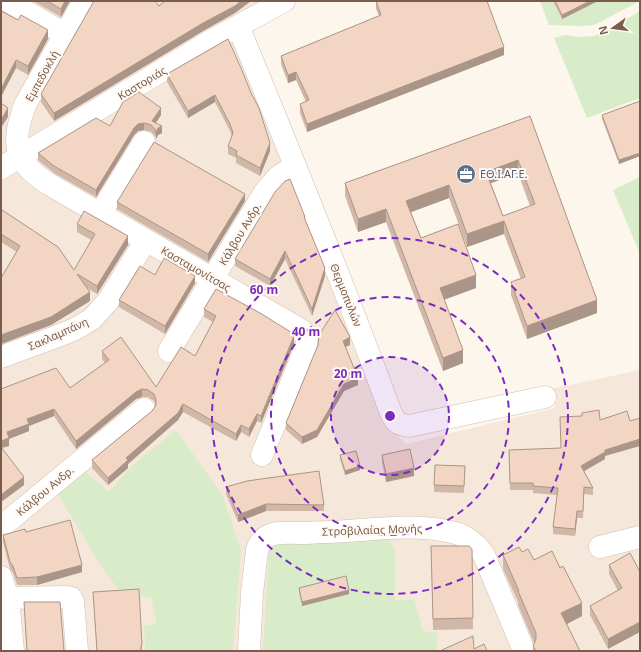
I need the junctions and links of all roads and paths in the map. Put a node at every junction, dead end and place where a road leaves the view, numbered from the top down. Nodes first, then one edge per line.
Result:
1 (8, 1) edge
2 (84, 1) edge
3 (284, 1) edge
4 (238, 26) junction
5 (65, 34) junction
6 (144, 142) dead end
7 (20, 157) junction
8 (295, 166) junction
9 (1, 168) edge
10 (100, 214) junction
11 (146, 240) junction
12 (213, 279) junction
13 (169, 351) dead end
14 (1, 357) edge
15 (545, 397) dead end
16 (144, 409) dead end
17 (262, 455) dead end
18 (1, 527) edge
19 (640, 537) edge
20 (600, 547) dead end
21 (1, 577) edge
22 (8, 598) junction
23 (13, 651) edge
24 (77, 651) edge
25 (249, 651) edge
26 (524, 651) edge

1 - 5 street
2 - 5 street, Εμπεδοκλή
3 - 4 street, Καστοριάς
4 - 7 street, Καστοριάς
4 - 8 street, Θερμοπυλών
5 - 7 street, Εμπεδοκλή
6 - 10 street
7 - 9 street, Καστοριάς
7 - 10 street, Κασταμονίτσας
8 - 12 street, Κάλβου Ανδρ.
8 - 15 street, Θερμοπυλών
10 - 11 street, Κασταμονίτσας
11 - 12 street, Κασταμονίτσας
11 - 14 street, Σακλαμπάνη
12 - 13 street, Κάλβου Ανδρ.
12 - 17 street, Κασταμονίτσας
16 - 18 street, Κάλβου Ανδρ.
19 - 20 street
21 - 22 street
22 - 23 street
22 - 24 street
25 - 26 street, Στροβιλαίας Μονής

